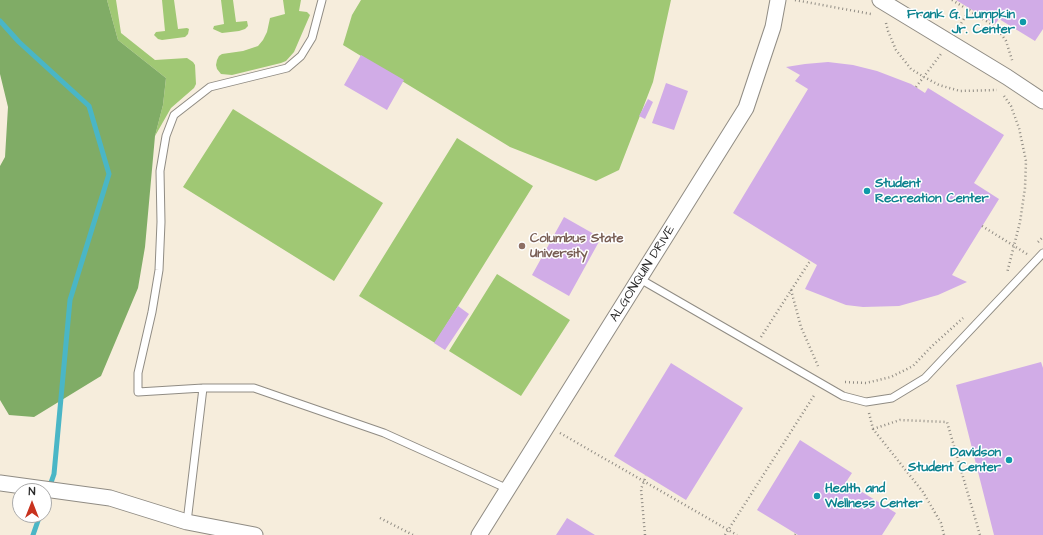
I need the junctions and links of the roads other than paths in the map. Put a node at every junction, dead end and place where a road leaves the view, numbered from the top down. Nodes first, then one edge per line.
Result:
1 (322, 0) edge
2 (778, 0) edge
3 (880, 0) edge
4 (1043, 101) edge
5 (1043, 253) edge
6 (640, 279) junction
7 (203, 388) junction
8 (7, 484) edge
9 (508, 489) junction
10 (187, 522) junction
11 (255, 535) edge
12 (479, 535) edge

1 - 7 lane
2 - 6 street, ALGONQUIN DRIVE
3 - 4 street
5 - 6 lane
6 - 9 street, ALGONQUIN DRIVE
7 - 9 lane
7 - 10 lane
8 - 10 street
9 - 12 street, ALGONQUIN DRIVE
10 - 11 street

